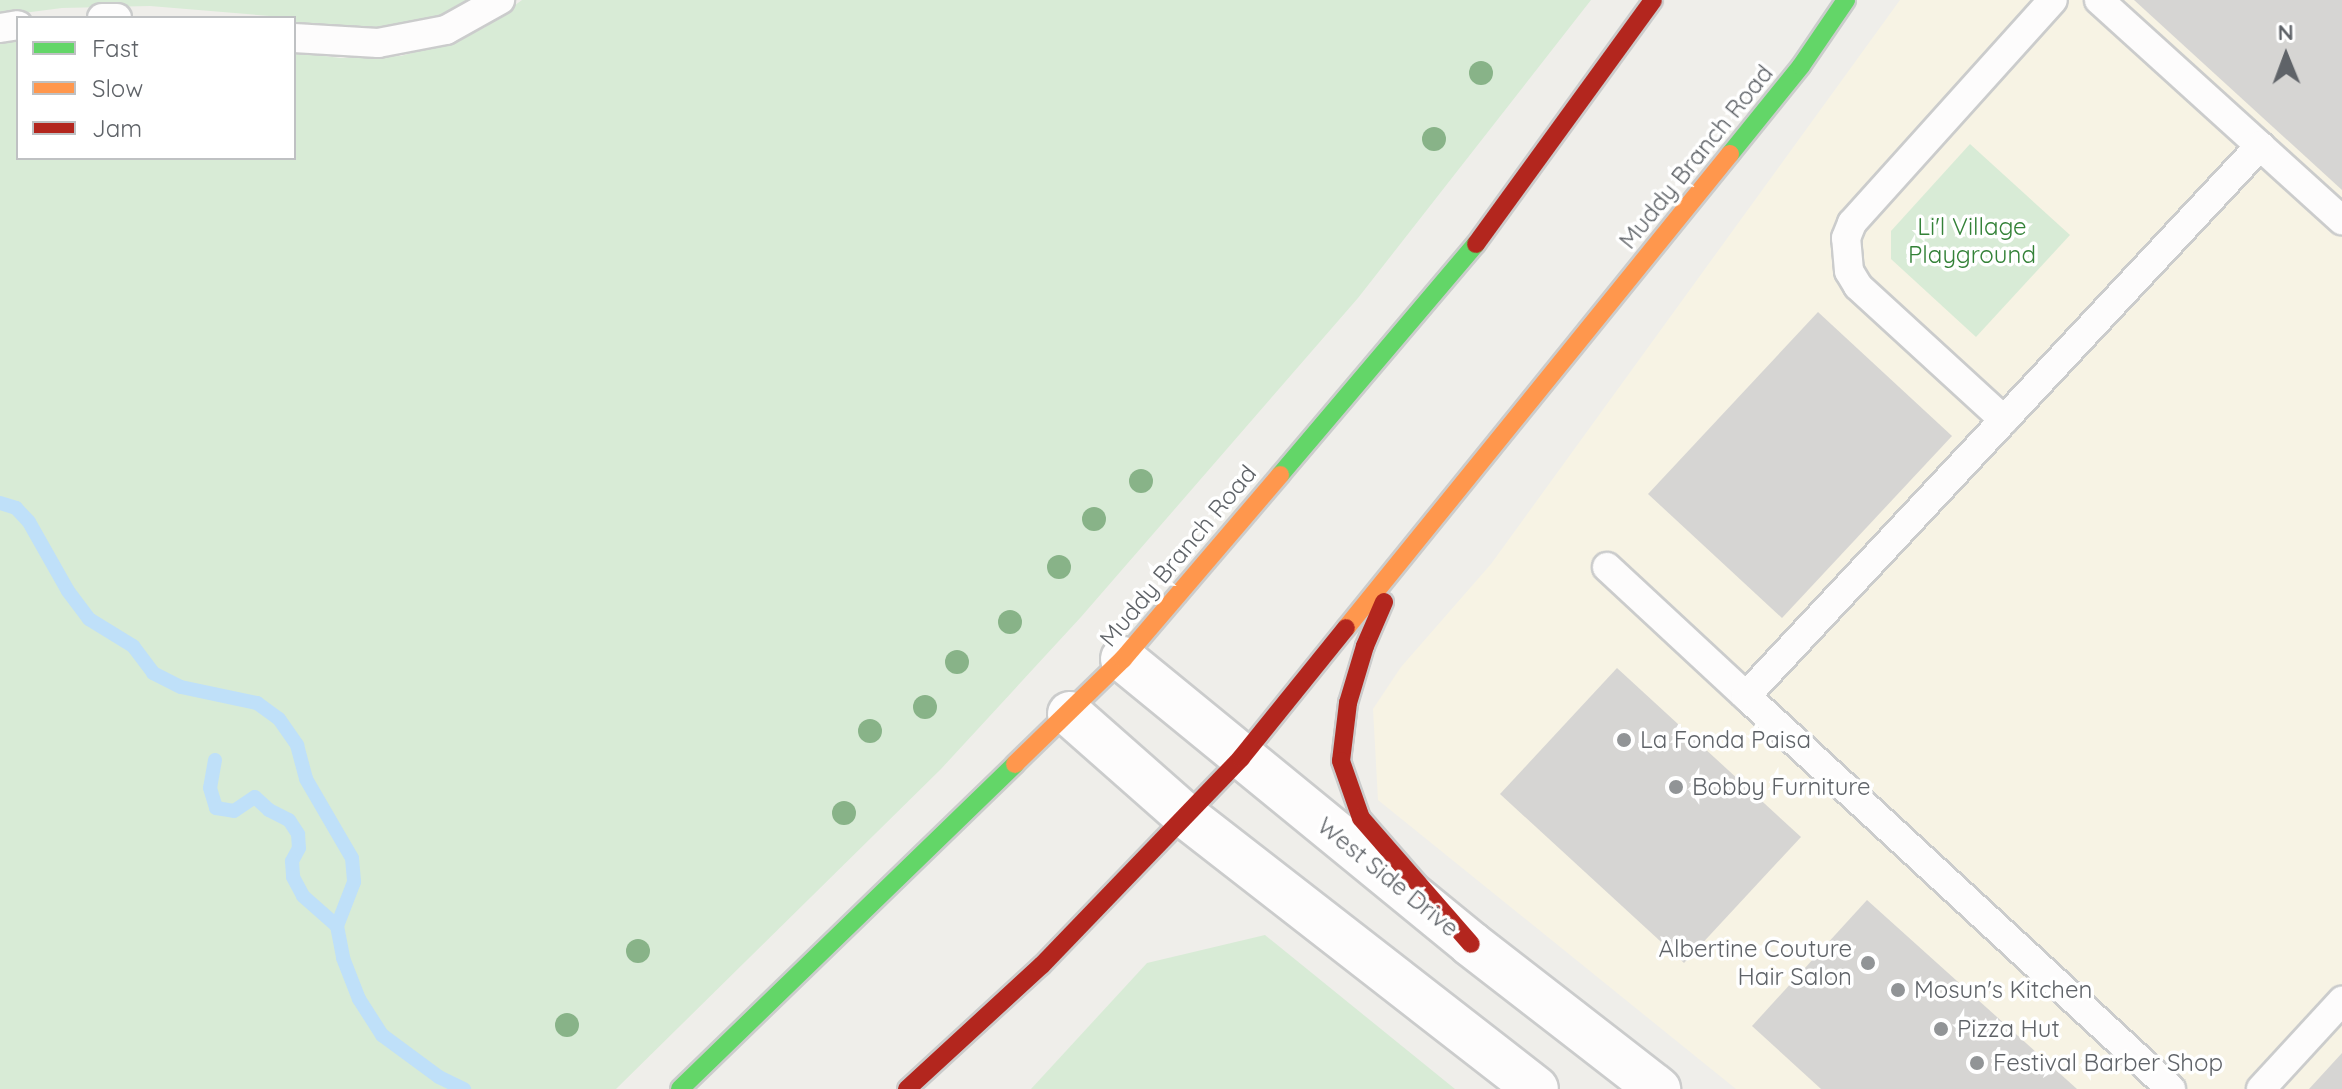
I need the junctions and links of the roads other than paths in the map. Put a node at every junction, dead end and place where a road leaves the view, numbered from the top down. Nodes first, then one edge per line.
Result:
1 (500, 0) edge
2 (1653, 0) edge
3 (1846, 0) edge
4 (2053, 0) edge
5 (2099, 0) edge
6 (296, 38) edge
7 (2260, 146) junction
8 (2342, 220) edge
9 (2004, 420) junction
10 (1400, 564) junction
11 (1607, 567) dead end
12 (1123, 659) junction
13 (1746, 696) junction
14 (1070, 714) junction
15 (1241, 758) junction
16 (1187, 817) junction
17 (1471, 944) junction
18 (2342, 1001) edge
19 (680, 1089) edge
20 (907, 1089) edge
21 (1536, 1089) edge
22 (1658, 1089) edge
23 (2171, 1089) edge
24 (2261, 1089) edge

1 - 6 lane
2 - 12 main road, Muddy Branch Road
3 - 10 main road, Muddy Branch Road
4 - 9 lane
5 - 7 lane
7 - 8 lane
7 - 9 lane
9 - 13 lane
10 - 15 main road, Muddy Branch Road
10 - 17 main road
11 - 13 lane
12 - 14 main road, Muddy Branch Road
12 - 15 street, West Side Drive
13 - 23 lane
14 - 16 street
14 - 19 main road, Muddy Branch Road
15 - 16 main road, Muddy Branch Road
15 - 17 street, West Side Drive
16 - 20 main road, Muddy Branch Road
16 - 21 street
17 - 22 street, West Side Drive
18 - 24 lane

